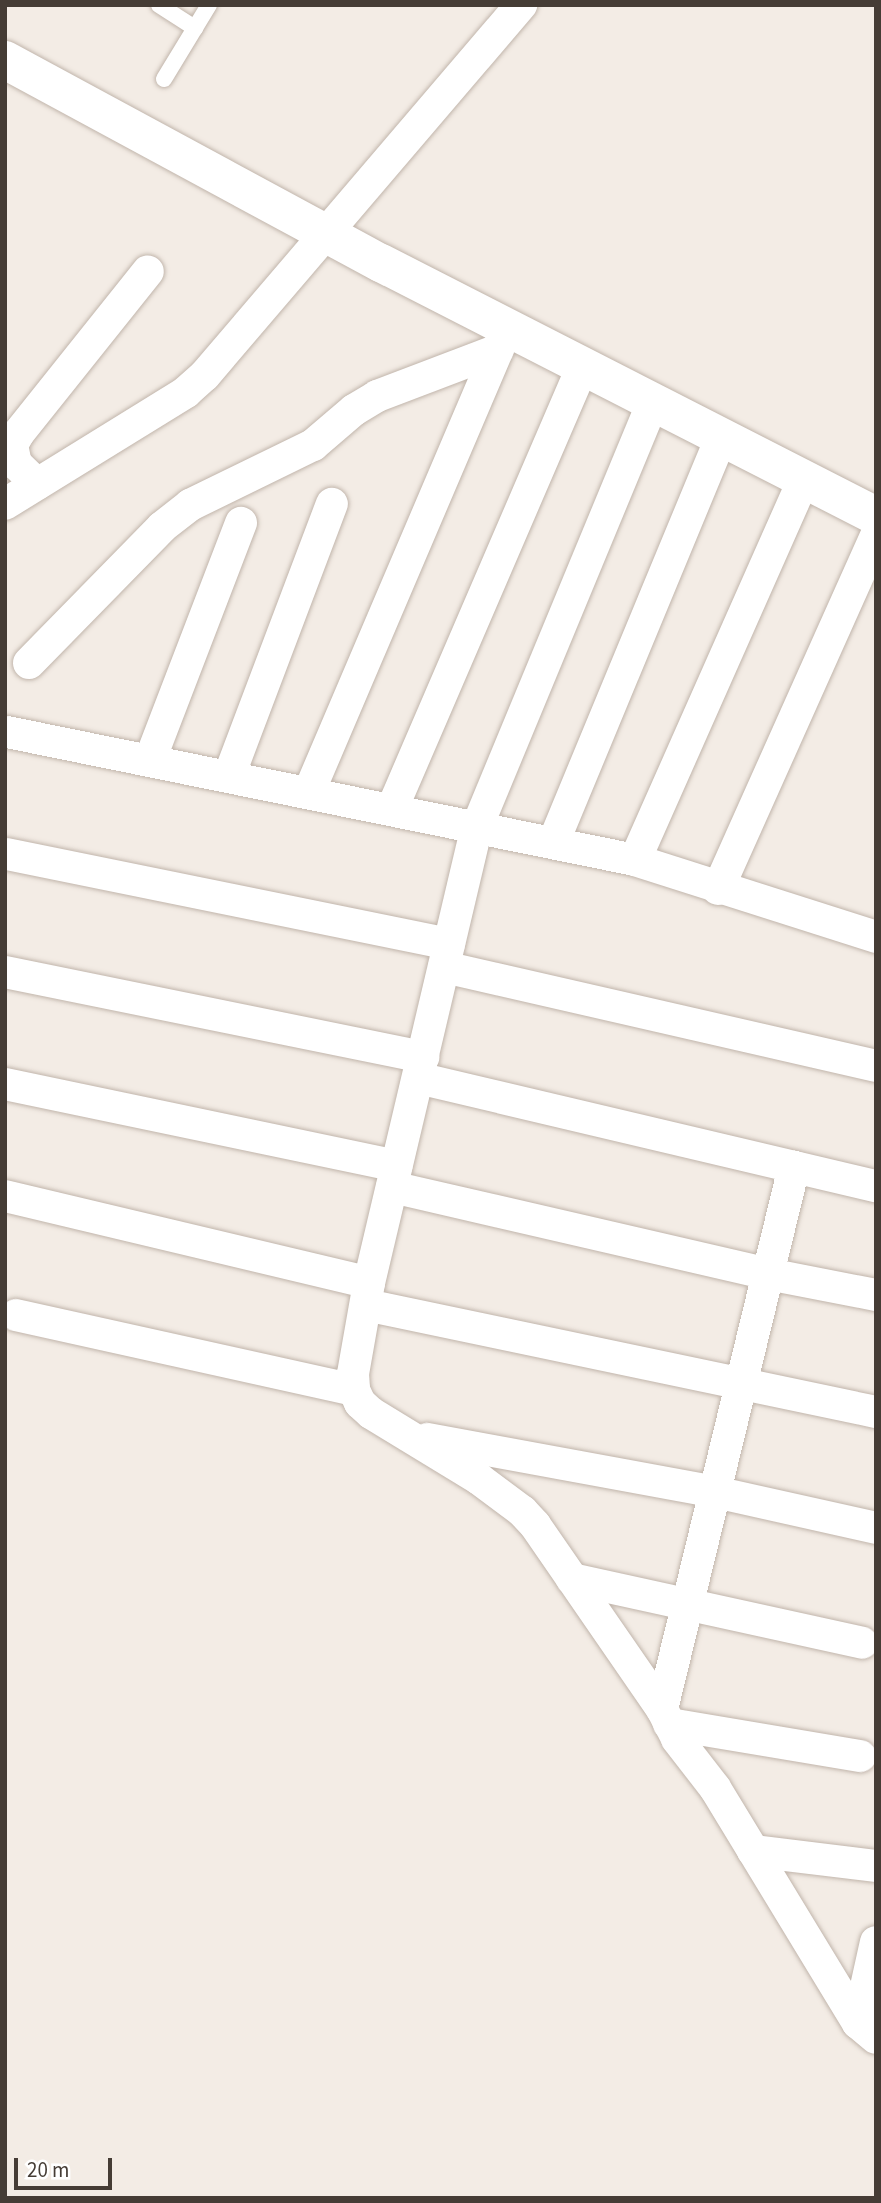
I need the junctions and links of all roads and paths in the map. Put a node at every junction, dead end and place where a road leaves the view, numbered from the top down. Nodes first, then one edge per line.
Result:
1 (159, 5) edge
2 (209, 5) edge
3 (521, 5) edge
4 (195, 28) junction
5 (5, 61) edge
6 (164, 79) dead end
7 (325, 233) junction
8 (148, 271) dead end
9 (503, 338) junction
10 (583, 365) junction
11 (653, 401) junction
12 (722, 437) junction
13 (804, 479) junction
14 (37, 484) junction
15 (5, 504) edge
16 (332, 504) dead end
17 (876, 516) edge
18 (241, 523) dead end
19 (876, 535) edge
20 (29, 663) dead end
21 (7, 732) edge
22 (150, 760) junction
23 (229, 776) junction
24 (309, 792) junction
25 (393, 809) junction
26 (477, 826) junction
27 (554, 841) junction
28 (7, 854) dead end
29 (635, 860) junction
30 (718, 889) junction
31 (876, 937) edge
32 (447, 956) junction
33 (5, 972) edge
34 (876, 1066) edge
35 (420, 1068) junction
36 (5, 1084) edge
37 (794, 1167) junction
38 (395, 1177) junction
39 (876, 1186) edge
40 (5, 1196) edge
41 (768, 1274) junction
42 (367, 1294) junction
43 (876, 1295) edge
44 (16, 1315) dead end
45 (741, 1384) junction
46 (354, 1391) junction
47 (876, 1412) edge
48 (406, 1435) junction
49 (715, 1492) junction
50 (876, 1528) edge
51 (572, 1579) junction
52 (687, 1605) junction
53 (862, 1643) dead end
54 (665, 1717) junction
55 (860, 1756) dead end
56 (753, 1851) junction
57 (875, 1866) edge
58 (876, 1942) edge
59 (867, 2030) edge

1 - 4 lane
2 - 4 lane
3 - 7 street
4 - 6 lane
5 - 7 street
7 - 9 street
7 - 14 street
8 - 14 street
9 - 10 street
9 - 20 street
9 - 24 street
10 - 11 street
10 - 25 street
11 - 12 street
11 - 26 street
12 - 13 street
12 - 27 street
13 - 17 street
13 - 29 street
14 - 15 street
16 - 23 street
18 - 22 street
19 - 30 street
21 - 22 street
22 - 23 street
23 - 24 street
24 - 25 street
25 - 26 street
26 - 27 street
26 - 32 street
27 - 29 street
28 - 32 street
29 - 30 street
30 - 31 street
32 - 34 street
32 - 35 street
33 - 35 street
35 - 37 street
35 - 38 street
36 - 38 street
37 - 39 street
37 - 41 street
38 - 41 street
38 - 42 street
40 - 42 street
41 - 43 street
41 - 45 street
42 - 45 street
42 - 46 street
44 - 46 street
45 - 47 street
45 - 49 street
46 - 48 street
48 - 49 street
48 - 51 street
49 - 50 street
49 - 52 street
51 - 52 street
51 - 54 street
52 - 53 street
52 - 54 street
54 - 55 street
54 - 56 street
56 - 57 street
56 - 59 street
58 - 59 street

